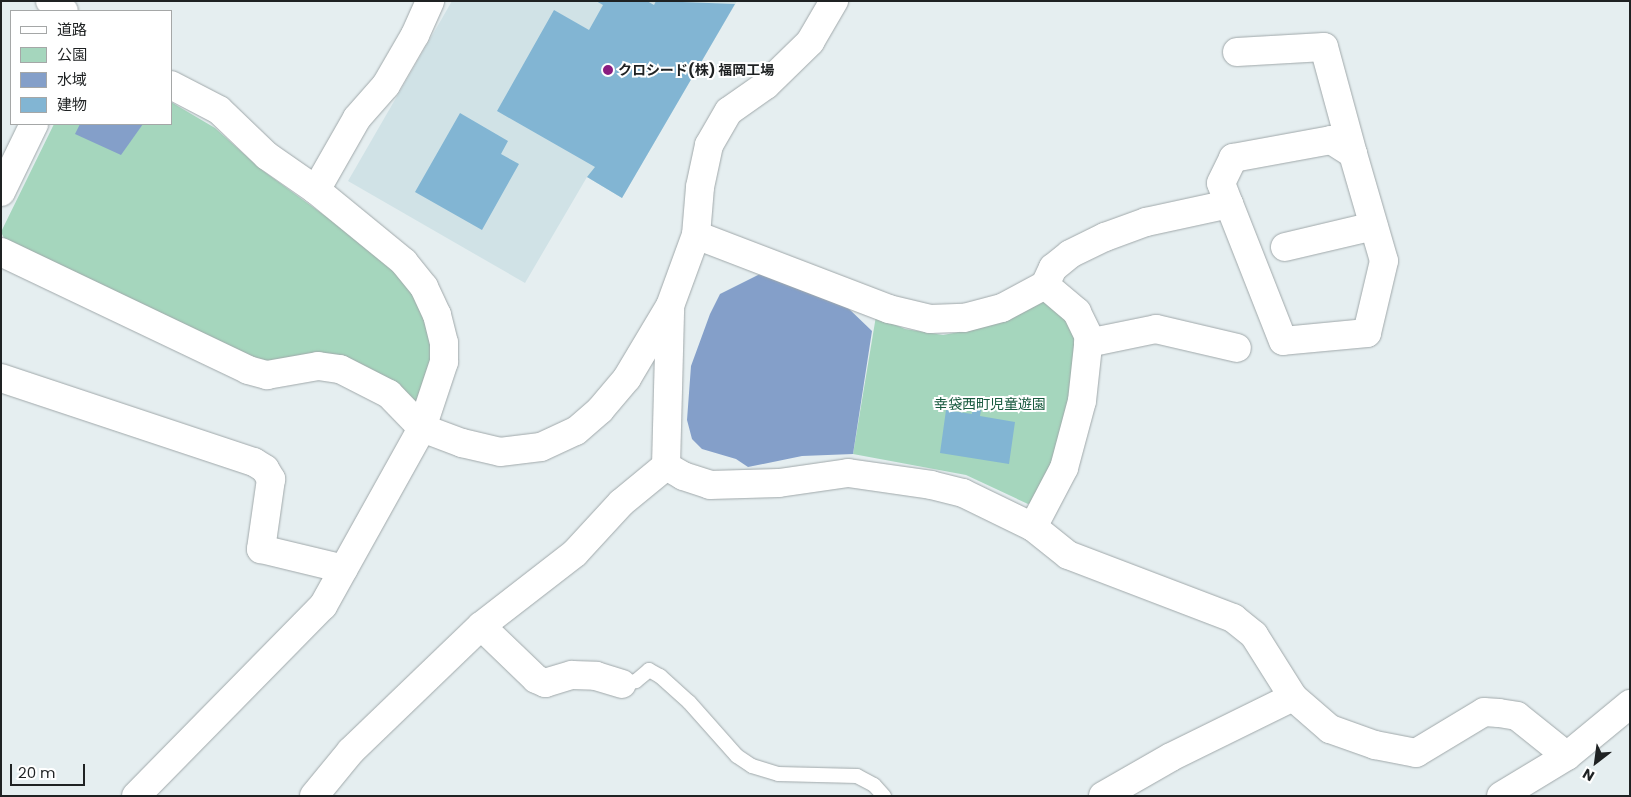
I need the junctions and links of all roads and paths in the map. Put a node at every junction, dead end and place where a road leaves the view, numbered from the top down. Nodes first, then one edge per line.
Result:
1 (50, 1) edge
2 (430, 1) edge
3 (834, 1) edge
4 (63, 10) edge
5 (1237, 52) dead end
6 (172, 86) edge
7 (34, 125) edge
8 (1353, 154) junction
9 (316, 190) junction
10 (1, 192) edge
11 (1229, 204) junction
12 (1374, 226) junction
13 (696, 235) junction
14 (1286, 247) dead end
15 (1, 252) edge
16 (1045, 285) junction
17 (670, 306) junction
18 (1088, 343) junction
19 (1236, 348) dead end
20 (1, 378) edge
21 (422, 428) junction
22 (666, 466) junction
23 (1033, 527) junction
24 (344, 569) junction
25 (481, 626) junction
26 (622, 684) joint
27 (1293, 696) junction
28 (1630, 704) edge
29 (1567, 756) junction
30 (1531, 788) edge
31 (136, 796) edge
32 (314, 796) edge
33 (884, 796) edge
34 (1103, 796) edge
35 (1501, 796) edge

1 - 4 street
2 - 9 street
3 - 13 street
5 - 8 street
6 - 9 street
7 - 10 street
8 - 11 street
8 - 12 street
9 - 21 street
11 - 12 street
11 - 16 street
12 - 14 street
13 - 16 street
13 - 17 street
15 - 21 street
16 - 18 street
17 - 21 street
17 - 22 street
18 - 19 street
18 - 23 street
20 - 24 street
21 - 24 street
22 - 23 street
22 - 25 street
23 - 27 street
24 - 31 street
25 - 26 street
25 - 32 street
26 - 33 lane
27 - 29 street
27 - 34 street
28 - 29 street
29 - 30 street
30 - 35 street

